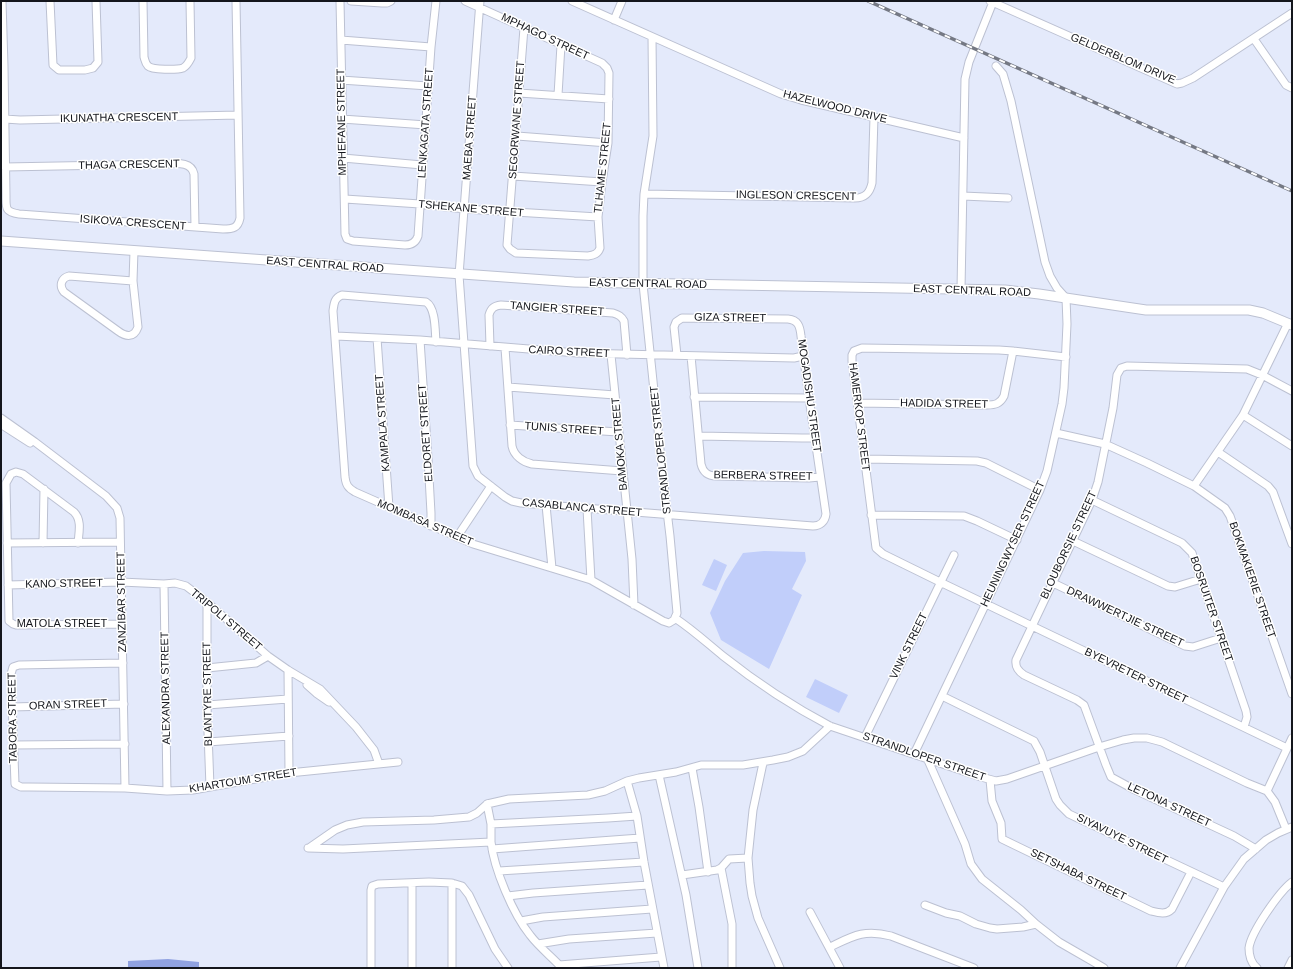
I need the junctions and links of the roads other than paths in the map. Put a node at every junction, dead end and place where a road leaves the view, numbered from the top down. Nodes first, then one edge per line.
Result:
1 (2, 1) edge
2 (50, 1) edge
3 (96, 1) edge
4 (143, 1) edge
5 (190, 1) edge
6 (236, 1) edge
7 (340, 1) edge
8 (351, 1) edge
9 (391, 1) edge
10 (436, 1) edge
11 (465, 1) edge
12 (572, 1) edge
13 (622, 1) edge
14 (991, 2) edge
15 (480, 4) edge
16 (1292, 13) edge
17 (614, 20) junction
18 (524, 28) junction
19 (652, 37) junction
20 (1254, 39) junction
21 (341, 40) junction
22 (561, 45) junction
23 (431, 47) junction
24 (602, 63) joint
25 (996, 66) dead end
26 (341, 80) junction
27 (428, 86) junction
28 (1292, 88) edge
29 (519, 93) junction
30 (558, 95) junction
31 (609, 99) junction
32 (238, 115) junction
33 (874, 117) junction
34 (5, 119) junction
35 (342, 119) junction
36 (426, 125) junction
37 (517, 136) junction
38 (964, 138) junction
39 (608, 143) junction
40 (343, 158) junction
41 (422, 165) junction
42 (5, 166) junction
43 (513, 176) junction
44 (602, 182) junction
45 (644, 194) junction
46 (964, 196) junction
47 (1008, 198) dead end
48 (345, 199) junction
49 (420, 204) junction
50 (465, 209) junction
51 (509, 212) junction
52 (598, 217) junction
53 (195, 227) junction
54 (1, 241) edge
55 (412, 244) joint
56 (599, 250) joint
57 (134, 251) junction
58 (459, 274) junction
59 (134, 281) junction
60 (644, 284) junction
61 (961, 289) junction
62 (1066, 298) junction
63 (795, 321) joint
64 (1290, 324) edge
65 (336, 336) junction
66 (377, 338) junction
67 (420, 340) junction
68 (436, 342) junction
69 (464, 344) junction
70 (490, 346) junction
71 (505, 348) junction
72 (1013, 351) junction
73 (611, 354) junction
74 (627, 355) junction
75 (651, 355) junction
76 (677, 355) junction
77 (691, 356) junction
78 (803, 356) junction
79 (1066, 357) junction
80 (1262, 375) junction
81 (508, 387) junction
82 (1292, 391) edge
83 (615, 395) junction
84 (694, 397) junction
85 (809, 398) junction
86 (858, 403) junction
87 (1243, 415) junction
88 (1, 418) edge
89 (1, 424) edge
90 (510, 425) junction
91 (618, 432) junction
92 (1056, 433) junction
93 (699, 436) junction
94 (815, 438) junction
95 (1105, 444) junction
96 (1292, 446) edge
97 (45, 450) junction
98 (1218, 452) junction
99 (865, 459) junction
100 (622, 471) junction
101 (820, 477) junction
102 (491, 486) junction
103 (1194, 486) junction
104 (44, 489) junction
105 (1040, 490) junction
106 (1092, 500) junction
107 (546, 505) junction
108 (389, 507) junction
109 (588, 509) junction
110 (626, 512) junction
111 (668, 515) junction
112 (872, 515) junction
113 (824, 520) joint
114 (431, 526) junction
115 (457, 537) junction
116 (1017, 540) junction
117 (1073, 541) junction
118 (120, 542) junction
119 (43, 543) junction
120 (78, 543) junction
121 (7, 544) junction
122 (1292, 544) edge
123 (954, 555) dead end
124 (552, 568) junction
125 (1201, 579) junction
126 (591, 580) junction
127 (121, 582) junction
128 (940, 582) junction
129 (1052, 583) junction
130 (164, 584) junction
131 (8, 585) junction
132 (207, 602) junction
133 (986, 603) junction
134 (634, 605) junction
135 (676, 618) junction
136 (122, 624) junction
137 (1032, 626) junction
138 (1221, 638) junction
139 (268, 656) junction
140 (123, 663) junction
141 (207, 668) junction
142 (288, 670) junction
143 (1291, 690) edge
144 (942, 696) junction
145 (288, 699) junction
146 (124, 704) junction
147 (207, 705) junction
148 (12, 707) junction
149 (830, 726) junction
150 (1244, 727) junction
151 (289, 736) junction
152 (865, 737) junction
153 (1292, 738) edge
154 (208, 742) junction
155 (125, 744) junction
156 (13, 745) junction
157 (1100, 746) junction
158 (1287, 748) junction
159 (914, 754) junction
160 (927, 758) junction
161 (398, 762) dead end
162 (763, 763) junction
163 (379, 764) junction
164 (1045, 766) junction
165 (692, 768) junction
166 (289, 773) junction
167 (659, 775) junction
168 (990, 780) junction
169 (627, 781) junction
170 (15, 784) joint
171 (210, 787) junction
172 (125, 788) junction
173 (167, 791) junction
174 (1267, 791) junction
175 (487, 804) junction
176 (637, 816) junction
177 (491, 824) junction
178 (1289, 828) edge
179 (640, 838) junction
180 (492, 846) junction
181 (1256, 849) junction
182 (748, 858) junction
183 (644, 862) junction
184 (721, 868) junction
185 (498, 871) junction
186 (708, 872) junction
187 (1191, 872) junction
188 (682, 875) junction
189 (1292, 882) edge
190 (412, 883) junction
191 (452, 883) junction
192 (648, 885) junction
193 (1224, 887) junction
194 (508, 896) junction
195 (925, 905) dead end
196 (652, 909) junction
197 (810, 912) dead end
198 (521, 921) junction
199 (1036, 924) junction
200 (657, 933) junction
201 (538, 944) junction
202 (830, 947) junction
203 (661, 957) junction
204 (1292, 960) edge
205 (561, 966) edge
206 (371, 968) edge
207 (412, 968) edge
208 (452, 968) edge
209 (508, 968) edge
210 (664, 968) edge
211 (698, 968) edge
212 (732, 968) edge
213 (780, 968) edge
214 (840, 968) edge
215 (974, 968) edge
216 (1104, 968) edge
217 (1180, 968) edge
218 (1257, 968) edge
219 (1288, 968) edge

1 - 34 street
2 - 3 street
4 - 5 street
6 - 32 street
7 - 21 street, MPHEFANE STREET
8 - 9 street
10 - 23 street, LENKAGATA STREET
11 - 15 street, MPHAGO STREET
12 - 17 street, HAZELWOOD DRIVE
13 - 17 street
14 - 20 street, GELDERBLOM DRIVE
14 - 38 street
15 - 18 street, MPHAGO STREET
15 - 50 street, MAEBA STREET
16 - 20 street, GELDERBLOM DRIVE
17 - 19 street, HAZELWOOD DRIVE
18 - 22 street, MPHAGO STREET
18 - 29 street, SEGORWANE STREET
19 - 33 street, HAZELWOOD DRIVE
19 - 45 street
20 - 28 street
21 - 23 street
21 - 26 street, MPHEFANE STREET
22 - 24 street, MPHAGO STREET
22 - 30 street
23 - 27 street, LENKAGATA STREET
24 - 31 street, TLHAME STREET
25 - 62 street
26 - 27 street
26 - 35 street, MPHEFANE STREET
27 - 36 street, LENKAGATA STREET
29 - 30 street
29 - 37 street, SEGORWANE STREET
30 - 31 street
31 - 39 street, TLHAME STREET
32 - 34 street, IKUNATHA CRESCENT
32 - 53 street, ISIKOVA CRESCENT
33 - 38 street, HAZELWOOD DRIVE
33 - 45 street, INGLESON CRESCENT
34 - 42 street, ISIKOVA CRESCENT
35 - 36 street
35 - 40 street, MPHEFANE STREET
36 - 41 street, LENKAGATA STREET
37 - 39 street
37 - 43 street, SEGORWANE STREET
38 - 46 street
39 - 44 street, TLHAME STREET
40 - 41 street
40 - 48 street, MPHEFANE STREET
41 - 49 street, LENKAGATA STREET
42 - 53 street, ISIKOVA CRESCENT
42 - 53 street, THAGA CRESCENT
43 - 44 street
43 - 51 street, SEGORWANE STREET
44 - 52 street, TLHAME STREET
45 - 60 street
46 - 47 street
46 - 61 street
48 - 49 street, TSHEKANE STREET
48 - 55 street, MPHEFANE STREET
49 - 50 street, TSHEKANE STREET
49 - 55 street, LENKAGATA STREET
50 - 51 street, TSHEKANE STREET
50 - 58 street, MAEBA STREET
51 - 52 street, TSHEKANE STREET
51 - 56 street, SEGORWANE STREET
52 - 56 street, TLHAME STREET
54 - 57 street, EAST CENTRAL ROAD
57 - 58 street, EAST CENTRAL ROAD
57 - 59 street
58 - 60 street, EAST CENTRAL ROAD
58 - 69 street, CASABLANCA STREET
59 - 59 street
60 - 61 street, EAST CENTRAL ROAD
60 - 75 street, STRANDLOPER STREET
61 - 62 street, EAST CENTRAL ROAD
62 - 64 street, EAST CENTRAL ROAD
62 - 79 street, HEUNINGWYSER STREET
63 - 76 street, GIZA STREET
63 - 78 street, MOGADISHU STREET
64 - 80 street
65 - 66 street, CAIRO STREET
65 - 68 street, MOMBASA STREET
65 - 108 street, MOMBASA STREET
66 - 67 street, CAIRO STREET
66 - 108 street, KAMPALA STREET
67 - 68 street, CAIRO STREET
67 - 114 street, ELDORET STREET
68 - 69 street, CAIRO STREET
69 - 70 street, CAIRO STREET
69 - 102 street, CASABLANCA STREET
70 - 71 street, CAIRO STREET
70 - 74 street, TANGIER STREET
71 - 73 street, CAIRO STREET
71 - 81 street
72 - 79 street, HAMERKOP STREET
72 - 86 street, HADIDA STREET
72 - 86 street, HAMERKOP STREET
73 - 74 street, CAIRO STREET
73 - 83 street, BAMOKA STREET
74 - 75 street, CAIRO STREET
75 - 76 street, CAIRO STREET
75 - 111 street, STRANDLOPER STREET
76 - 77 street, CAIRO STREET
77 - 78 street, CAIRO STREET
77 - 84 street, BERBERA STREET
78 - 85 street, MOGADISHU STREET
79 - 92 street, HEUNINGWYSER STREET
80 - 82 street
80 - 87 street
80 - 95 street, BLOUBORSIE STREET
81 - 83 street
81 - 90 street
83 - 91 street, BAMOKA STREET
84 - 85 street
84 - 93 street, BERBERA STREET
85 - 94 street, MOGADISHU STREET
86 - 99 street, HAMERKOP STREET
87 - 96 street
87 - 98 street
88 - 97 street
89 - 97 street
90 - 91 street, TUNIS STREET
90 - 100 street
91 - 100 street, BAMOKA STREET
92 - 95 street, BOKMAKIERIE STREET
92 - 105 street, HEUNINGWYSER STREET
93 - 94 street
93 - 101 street, BERBERA STREET
94 - 101 street, MOGADISHU STREET
95 - 103 street, BOKMAKIERIE STREET
95 - 106 street, BLOUBORSIE STREET
97 - 118 street, ZANZIBAR STREET
98 - 103 street
98 - 122 street
99 - 105 street
99 - 112 street, HAMERKOP STREET
100 - 110 street, BAMOKA STREET
101 - 113 street, MOGADISHU STREET
102 - 107 street, CASABLANCA STREET
102 - 115 street
103 - 143 street, BOKMAKIERIE STREET
104 - 119 street
104 - 120 street
104 - 121 street, MATOLA STREET
105 - 116 street, HEUNINGWYSER STREET
106 - 117 street, BLOUBORSIE STREET
106 - 125 street, BOSRUITER STREET
107 - 109 street, CASABLANCA STREET
107 - 124 street
108 - 114 street, MOMBASA STREET
109 - 110 street, CASABLANCA STREET
109 - 126 street
110 - 111 street, CASABLANCA STREET
110 - 134 street, BAMOKA STREET
111 - 113 street, CASABLANCA STREET
111 - 135 street, STRANDLOPER STREET
112 - 116 street
112 - 128 street, HAMERKOP STREET
114 - 115 street, MOMBASA STREET
115 - 124 street, MOMBASA STREET
116 - 133 street, HEUNINGWYSER STREET
117 - 125 street
117 - 129 street, BLOUBORSIE STREET
118 - 120 street
118 - 127 street, ZANZIBAR STREET
119 - 120 street
119 - 121 street
121 - 131 street, MATOLA STREET
123 - 128 street, VINK STREET
124 - 126 street, MOMBASA STREET
125 - 138 street, BOSRUITER STREET
126 - 134 street, MOMBASA STREET
127 - 130 street, TRIPOLI STREET
127 - 131 street, KANO STREET
127 - 136 street, ZANZIBAR STREET
128 - 133 street, HAMERKOP STREET
128 - 152 street, VINK STREET
129 - 137 street, BLOUBORSIE STREET
129 - 138 street, DRAWWERTJIE STREET
130 - 132 street, TRIPOLI STREET
130 - 173 street, ALEXANDRA STREET
131 - 136 street, MATOLA STREET
132 - 139 street, TRIPOLI STREET
132 - 141 street, BLANTYRE STREET
133 - 137 street, BYEVRETER STREET
133 - 144 street, HEUNINGWYSER STREET
134 - 135 street, MOMBASA STREET
135 - 149 street, STRANDLOPER STREET
136 - 140 street, ZANZIBAR STREET
137 - 150 street, BYEVRETER STREET
137 - 157 street, BLOUBORSIE STREET
138 - 150 street, BOSRUITER STREET
139 - 141 street
139 - 142 street, TRIPOLI STREET
140 - 146 street, ZANZIBAR STREET
140 - 148 street, TABORA STREET
141 - 147 street, BLANTYRE STREET
142 - 145 street
142 - 163 street, TRIPOLI STREET
144 - 159 street, HEUNINGWYSER STREET
144 - 164 street, SIYAVUYE STREET
145 - 147 street
145 - 151 street
146 - 148 street, ORAN STREET
146 - 155 street, ZANZIBAR STREET
147 - 154 street, BLANTYRE STREET
148 - 156 street, TABORA STREET
149 - 152 street, STRANDLOPER STREET
149 - 162 street
150 - 158 street, BYEVRETER STREET
151 - 154 street
151 - 166 street
152 - 159 street, STRANDLOPER STREET
153 - 158 street
154 - 171 street, BLANTYRE STREET
155 - 156 street
155 - 172 street, ZANZIBAR STREET
156 - 170 street, TABORA STREET
157 - 164 street, STRANDLOPER STREET
157 - 174 street, STRANDLOPER STREET
157 - 181 street, LETONA STREET
158 - 174 street
159 - 160 street, STRANDLOPER STREET
160 - 168 street, STRANDLOPER STREET
160 - 199 street
161 - 163 street, KHARTOUM STREET
162 - 165 street
162 - 182 street
163 - 166 street, KHARTOUM STREET
164 - 168 street, STRANDLOPER STREET
164 - 187 street, SIYAVUYE STREET
165 - 167 street
165 - 186 street
166 - 171 street, KHARTOUM STREET
167 - 169 street
167 - 188 street
168 - 187 street, SETSHABA STREET
169 - 175 street
169 - 176 street
170 - 172 street, KHARTOUM STREET
171 - 173 street, KHARTOUM STREET
172 - 173 street, KHARTOUM STREET
174 - 178 street
175 - 177 street
175 - 180 street
176 - 177 street
176 - 179 street
177 - 180 street
178 - 181 street
179 - 180 street
179 - 183 street
180 - 185 street
181 - 193 street
182 - 184 street
182 - 213 street
183 - 185 street
183 - 192 street
184 - 186 street
184 - 212 street
185 - 194 street
186 - 188 street
187 - 193 street, SIYAVUYE STREET
188 - 211 street
189 - 218 street
190 - 191 street
190 - 206 street
190 - 207 street
191 - 208 street
191 - 209 street
192 - 194 street
192 - 196 street
193 - 217 street
194 - 198 street
195 - 199 street
196 - 198 street
196 - 200 street
197 - 202 street
198 - 201 street
199 - 216 street
200 - 201 street
200 - 203 street
201 - 205 street
202 - 214 street
202 - 215 street
203 - 205 street
203 - 210 street
204 - 219 street

